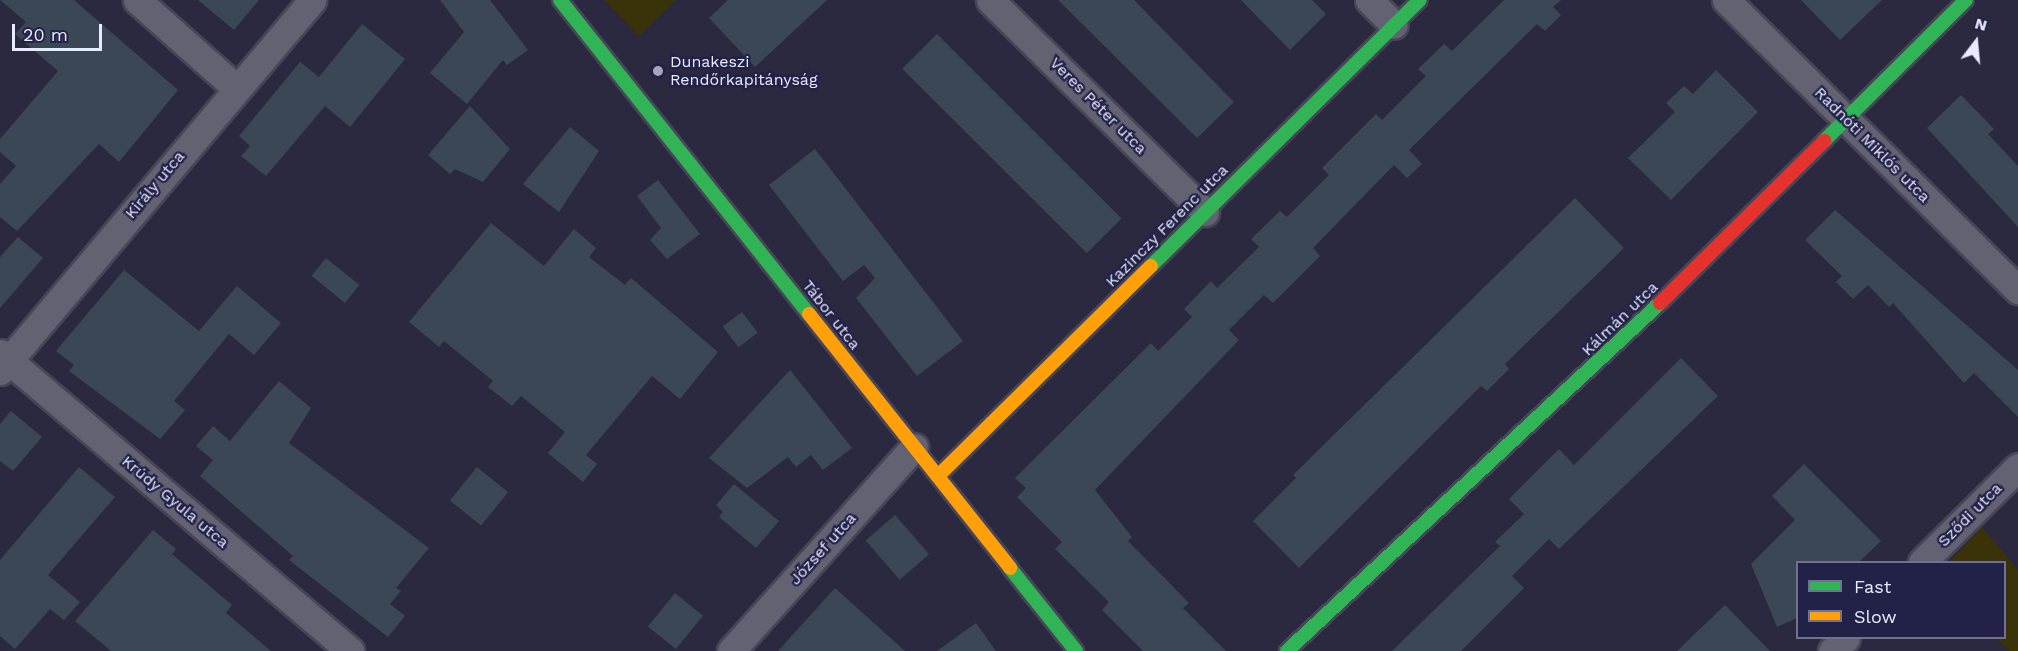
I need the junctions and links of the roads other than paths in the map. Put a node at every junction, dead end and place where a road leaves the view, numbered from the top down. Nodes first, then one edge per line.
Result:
1 (137, 0) edge
2 (312, 0) edge
3 (560, 0) edge
4 (990, 0) edge
5 (1369, 0) edge
6 (1420, 0) edge
7 (1726, 0) edge
8 (1966, 0) edge
9 (1394, 25) junction
10 (236, 88) junction
11 (1846, 119) junction
12 (1205, 212) junction
13 (2018, 290) edge
14 (3, 362) edge
15 (914, 447) junction
16 (2018, 467) edge
17 (938, 476) junction
18 (1923, 561) edge
19 (1845, 639) edge
20 (350, 651) edge
21 (731, 651) edge
22 (1076, 651) edge
23 (1287, 651) edge
24 (1832, 651) edge

1 - 10 street
2 - 10 street, Király utca
3 - 15 street, Tábor utca
4 - 12 street, Veres Péter utca
5 - 9 street
6 - 9 street, Kazinczy Ferenc utca
7 - 11 street, Radnóti Miklós utca
8 - 11 street, Kálmán utca
9 - 12 street, Kazinczy Ferenc utca
10 - 14 street, Király utca
11 - 13 street, Radnóti Miklós utca
11 - 23 street, Kálmán utca
12 - 17 street, Kazinczy Ferenc utca
14 - 20 street, Krúdy Gyula utca
15 - 17 street, Tábor utca
15 - 21 street, József utca
16 - 18 street, Sződi utca
17 - 22 street, Tábor utca
19 - 24 street

